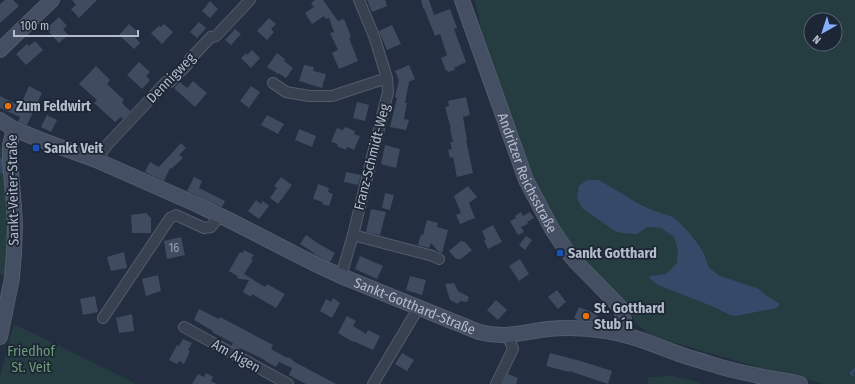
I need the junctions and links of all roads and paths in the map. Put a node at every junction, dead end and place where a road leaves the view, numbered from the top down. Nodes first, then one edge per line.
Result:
1 (52, 0) edge
2 (250, 0) edge
3 (359, 0) edge
4 (462, 0) edge
5 (0, 50) edge
6 (388, 78) junction
7 (273, 83) dead end
8 (0, 120) edge
9 (14, 129) junction
10 (96, 160) junction
11 (220, 215) junction
12 (353, 235) junction
13 (439, 259) dead end
14 (341, 276) junction
15 (419, 307) junction
16 (103, 318) dead end
17 (184, 327) dead end
18 (624, 334) junction
19 (508, 336) junction
20 (0, 337) edge
21 (288, 384) edge
22 (372, 384) edge
23 (496, 384) edge
24 (800, 384) edge

1 - 5 main road
2 - 10 street, Dennigweg
3 - 6 street, Franz-Schmidt-Weg
4 - 18 main road, Andritzer Reichsstraße
6 - 7 street, Franz-Schmidt-Weg
6 - 12 street, Franz-Schmidt-Weg
8 - 9 main road, Sankt-Veiter-Straße
9 - 10 main road, Sankt-Gotthard-Straße
9 - 20 main road, Sankt-Veiter-Straße
10 - 11 main road, Sankt-Gotthard-Straße
11 - 14 main road, Sankt-Gotthard-Straße
11 - 16 street
12 - 13 street
12 - 14 street, Franz-Schmidt-Weg
14 - 15 main road, Sankt-Gotthard-Straße
15 - 19 main road, Sankt-Gotthard-Straße
15 - 22 street
17 - 21 street, Am Aigen
18 - 19 main road, Sankt-Gotthard-Straße
18 - 24 main road
19 - 23 street

